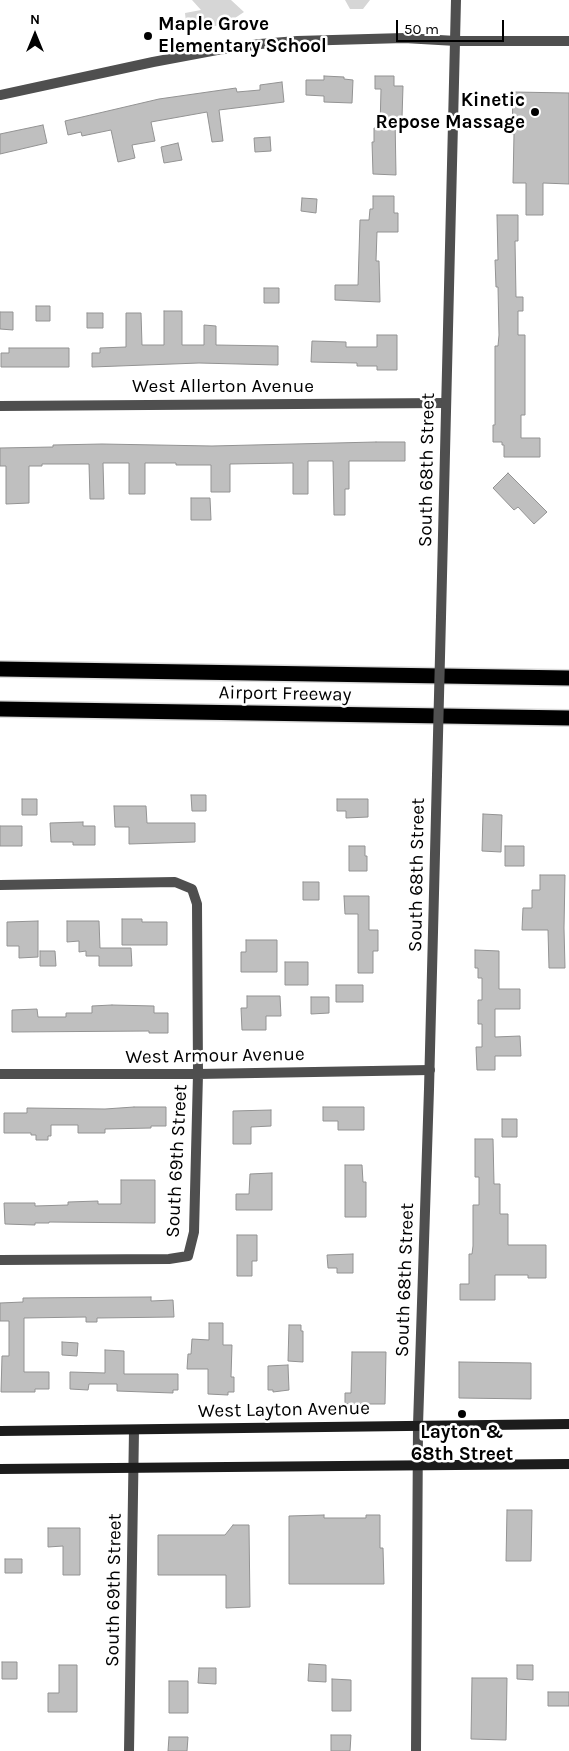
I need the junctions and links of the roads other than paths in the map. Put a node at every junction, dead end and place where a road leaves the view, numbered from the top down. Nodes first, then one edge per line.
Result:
1 (456, 0) edge
2 (456, 42) junction
3 (569, 42) edge
4 (0, 94) edge
5 (445, 404) junction
6 (0, 406) edge
7 (0, 669) edge
8 (569, 678) edge
9 (0, 709) edge
10 (569, 718) edge
11 (0, 885) edge
12 (430, 1070) junction
13 (0, 1074) edge
14 (198, 1074) junction
15 (0, 1260) edge
16 (569, 1424) edge
17 (418, 1425) junction
18 (134, 1430) junction
19 (0, 1431) edge
20 (569, 1464) edge
21 (418, 1466) junction
22 (134, 1468) junction
23 (0, 1469) edge
24 (129, 1751) edge
25 (416, 1751) edge

1 - 2 street, South 68th Street
2 - 3 street
2 - 4 street
2 - 5 street, South 68th Street
5 - 6 street, West Allerton Avenue
5 - 12 street, South 68th Street, bridge
7 - 8 highway, Airport Freeway
9 - 10 highway, Airport Freeway
11 - 14 street, South 69th Street
12 - 14 street, West Armour Avenue
12 - 17 street, South 68th Street
13 - 14 street, West Armour Avenue
14 - 15 street, South 69th Street
16 - 17 main road, West Layton Avenue
17 - 18 main road, West Layton Avenue
17 - 21 street, South 68th Street
18 - 19 main road, West Layton Avenue
18 - 22 street, South 69th Street
20 - 21 main road
21 - 22 main road
21 - 25 street, South 68th Street
22 - 23 main road
22 - 24 street, South 69th Street

